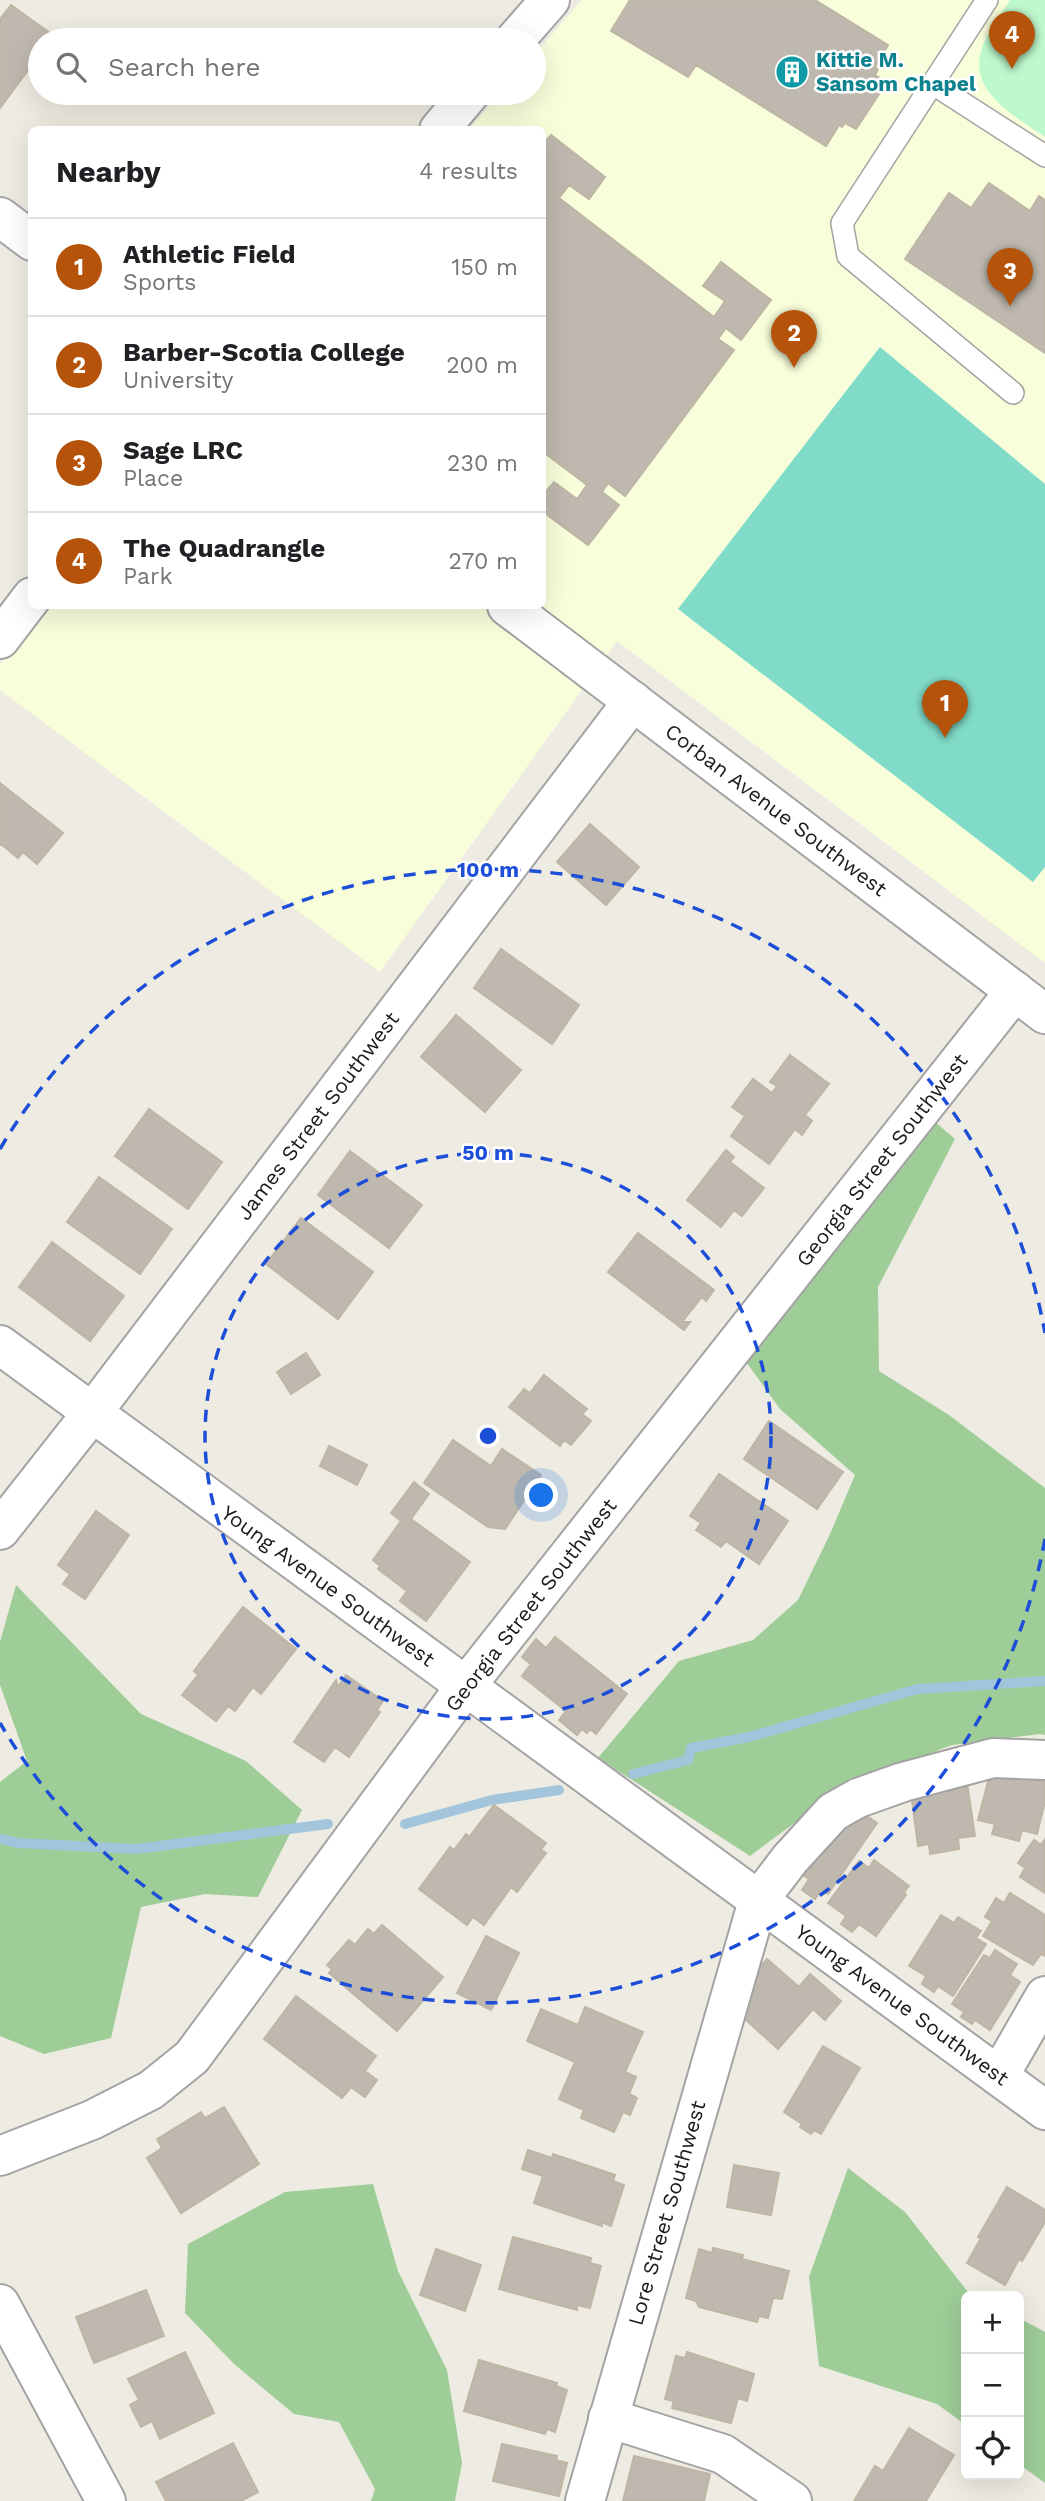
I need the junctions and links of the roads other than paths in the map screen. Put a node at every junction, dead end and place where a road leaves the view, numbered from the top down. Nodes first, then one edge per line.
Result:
1 (550, 0) edge
2 (987, 0) edge
3 (526, 28) edge
4 (933, 84) junction
5 (460, 105) edge
6 (442, 126) edge
7 (1045, 156) edge
8 (0, 217) edge
9 (28, 238) edge
10 (1013, 393) dead end
11 (28, 602) edge
12 (511, 609) edge
13 (0, 639) edge
14 (632, 701) junction
15 (1015, 991) junction
16 (1045, 1014) edge
17 (0, 1345) edge
18 (92, 1413) junction
19 (0, 1530) edge
20 (465, 1687) junction
21 (1045, 1760) edge
22 (755, 1913) junction
23 (1045, 1996) edge
24 (999, 2076) junction
25 (1045, 2110) edge
26 (0, 2157) edge
27 (0, 2304) edge
28 (608, 2417) junction
29 (106, 2501) edge
30 (585, 2501) edge
31 (792, 2501) edge

1 - 3 street
2 - 4 lane
4 - 7 lane
4 - 10 lane
5 - 6 street
8 - 9 street
11 - 13 street
12 - 14 street, Corban Avenue Southwest
14 - 15 street, Corban Avenue Southwest
14 - 18 street, James Street Southwest
15 - 16 street, Corban Avenue Southwest
15 - 20 street, Georgia Street Southwest
17 - 18 street, Young Avenue Southwest
18 - 19 street, James Street Southwest
18 - 20 street, Young Avenue Southwest
20 - 22 street, Young Avenue Southwest
20 - 26 street, Georgia Street Southwest
21 - 22 street
22 - 24 street, Young Avenue Southwest
22 - 28 street, Lore Street Southwest
23 - 24 street
24 - 25 street, Young Avenue Southwest
27 - 29 street
28 - 30 street, Lore Street Southwest
28 - 31 street

